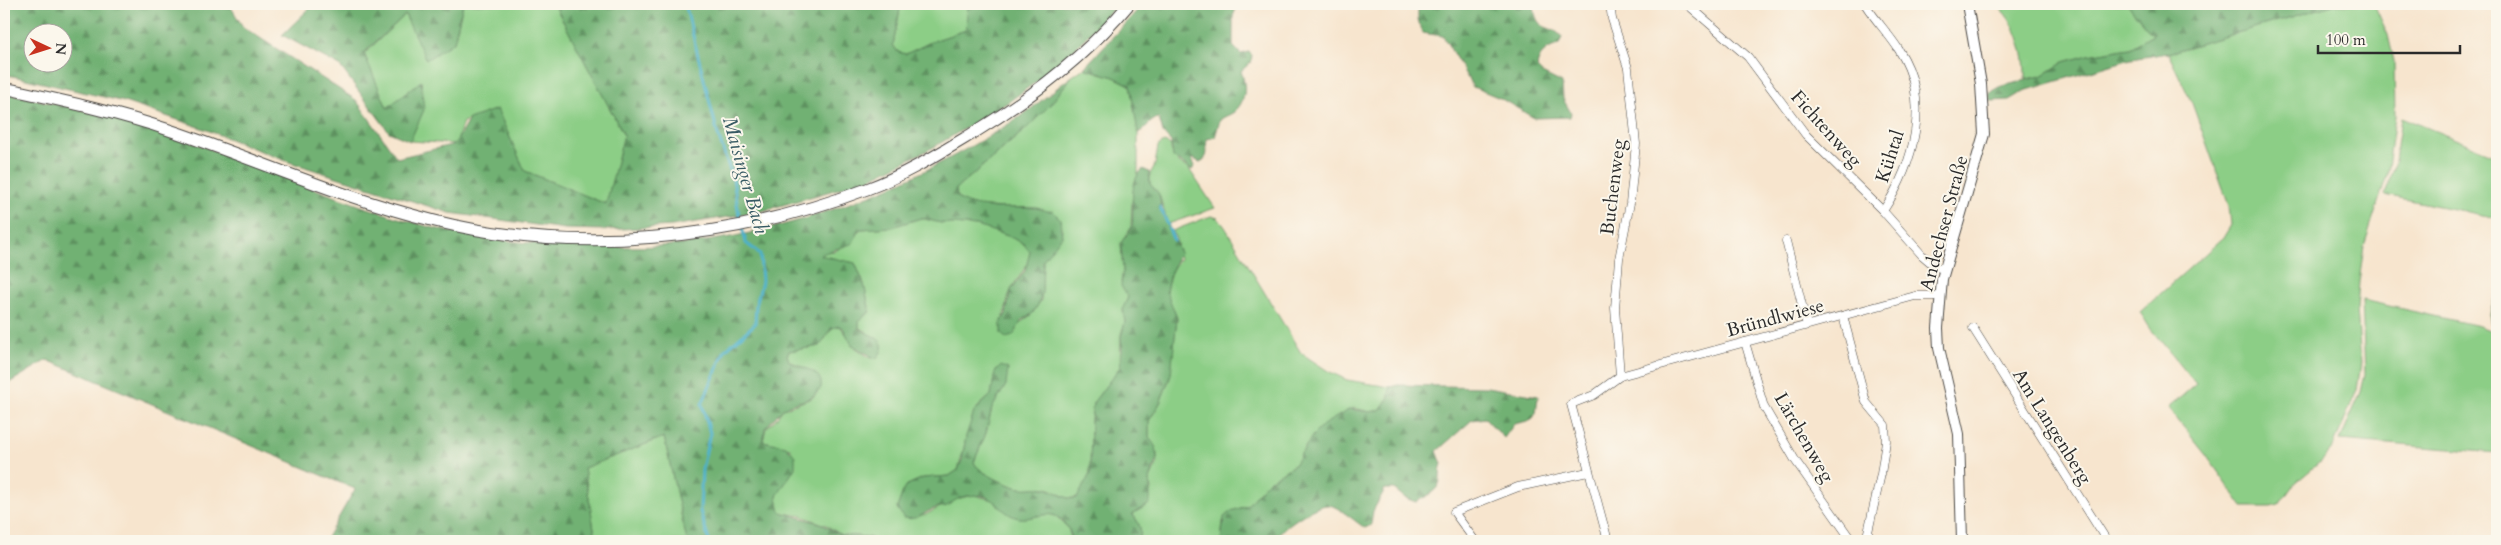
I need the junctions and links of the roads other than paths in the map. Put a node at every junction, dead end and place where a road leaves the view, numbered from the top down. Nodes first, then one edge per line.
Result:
1 (1129, 4) edge
2 (1610, 4) edge
3 (1688, 4) edge
4 (1865, 4) edge
5 (1967, 4) edge
6 (4, 88) edge
7 (1883, 211) junction
8 (1786, 241) dead end
9 (1945, 269) junction
10 (1940, 296) junction
11 (1843, 316) junction
12 (1808, 325) junction
13 (1973, 328) dead end
14 (1746, 342) junction
15 (1620, 376) junction
16 (1588, 472) junction
17 (1475, 541) edge
18 (1608, 541) edge
19 (1852, 541) edge
20 (1866, 541) edge
21 (1962, 541) edge
22 (2107, 541) edge

1 - 6 main road
2 - 15 street, Buchenweg
3 - 7 street, Fichtenweg
4 - 7 street, Kühtal
5 - 9 street, Andechser Straße
7 - 9 street, Fichtenweg
8 - 12 street
9 - 10 street, Andechser Straße
10 - 11 street, Bründlwiese
10 - 21 street, Andechser Straße
11 - 12 street, Bründlwiese
11 - 20 street
12 - 14 street, Bründlwiese
13 - 22 street, Am Langenberg
14 - 15 street, Bründlwiese
14 - 19 street, Lärchenweg
15 - 16 street
16 - 17 street
16 - 18 street

